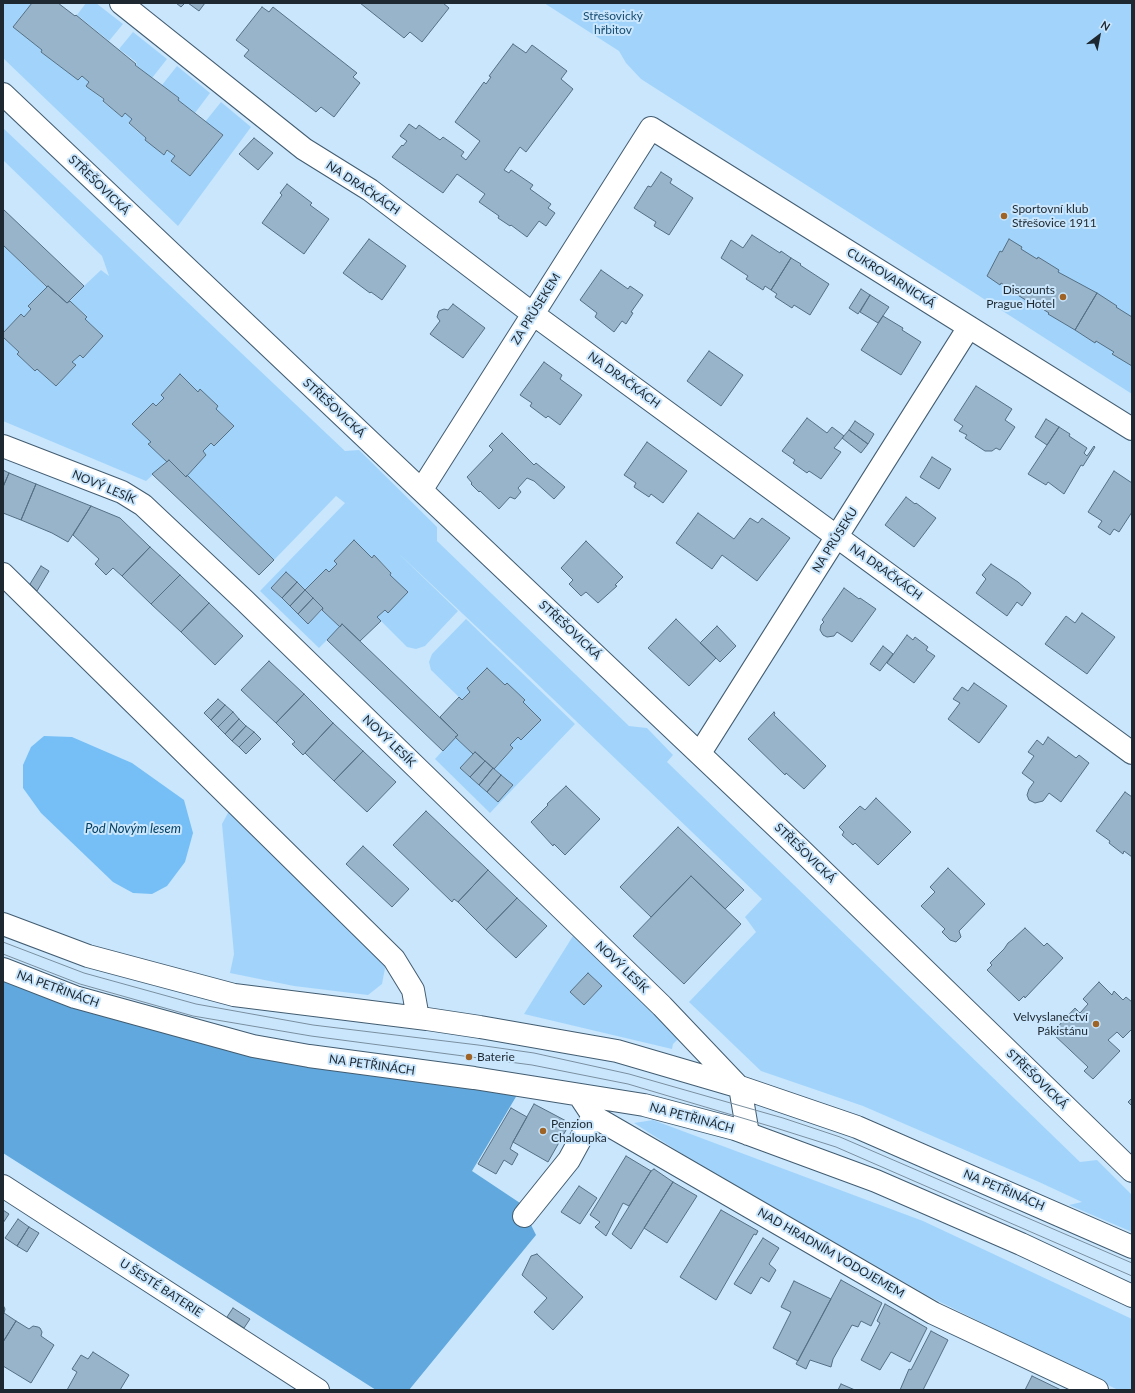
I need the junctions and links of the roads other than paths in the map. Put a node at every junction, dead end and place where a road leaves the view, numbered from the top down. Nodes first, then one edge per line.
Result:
1 (120, 3) edge
2 (3, 94) edge
3 (650, 128) joint
4 (534, 314) junction
5 (969, 327) junction
6 (1132, 429) edge
7 (3, 446) edge
8 (422, 489) junction
9 (837, 536) junction
10 (3, 574) edge
11 (700, 753) junction
12 (1132, 753) edge
13 (3, 924) edge
14 (3, 969) edge
15 (418, 1018) junction
16 (740, 1088) junction
17 (579, 1095) junction
18 (593, 1116) junction
19 (748, 1134) junction
20 (1132, 1172) edge
21 (3, 1186) edge
22 (524, 1216) dead end
23 (1132, 1246) edge
24 (1132, 1296) edge
25 (318, 1390) edge
26 (1097, 1390) edge

1 - 4 street, NA DRAČKÁCH
2 - 8 street, STŘEŠOVICKÁ
3 - 4 street, ZA PRŮSEKEM
3 - 5 street, CUKROVARNICKÁ
4 - 8 street, ZA PRŮSEKEM
4 - 9 street, NA DRAČKÁCH
5 - 6 street, CUKROVARNICKÁ
5 - 9 street, NA PRŮSEKU
7 - 16 street, NOVÝ LESÍK
8 - 11 street, STŘEŠOVICKÁ
9 - 11 street, NA PRŮSEKU
9 - 12 street, NA DRAČKÁCH
10 - 15 street
11 - 20 street, STŘEŠOVICKÁ
13 - 15 street, NA PETŘINÁCH
14 - 17 street, NA PETŘINÁCH
15 - 16 street, NA PETŘINÁCH
16 - 19 street, NA PETŘINÁCH
16 - 23 street, NA PETŘINÁCH
17 - 18 street, NAD HRADNÍM VODOJEMEM
17 - 19 street, NA PETŘINÁCH
18 - 22 street
18 - 26 street, NAD HRADNÍM VODOJEMEM
19 - 24 street, NA PETŘINÁCH
21 - 25 street, U ŠESTÉ BATERIE

